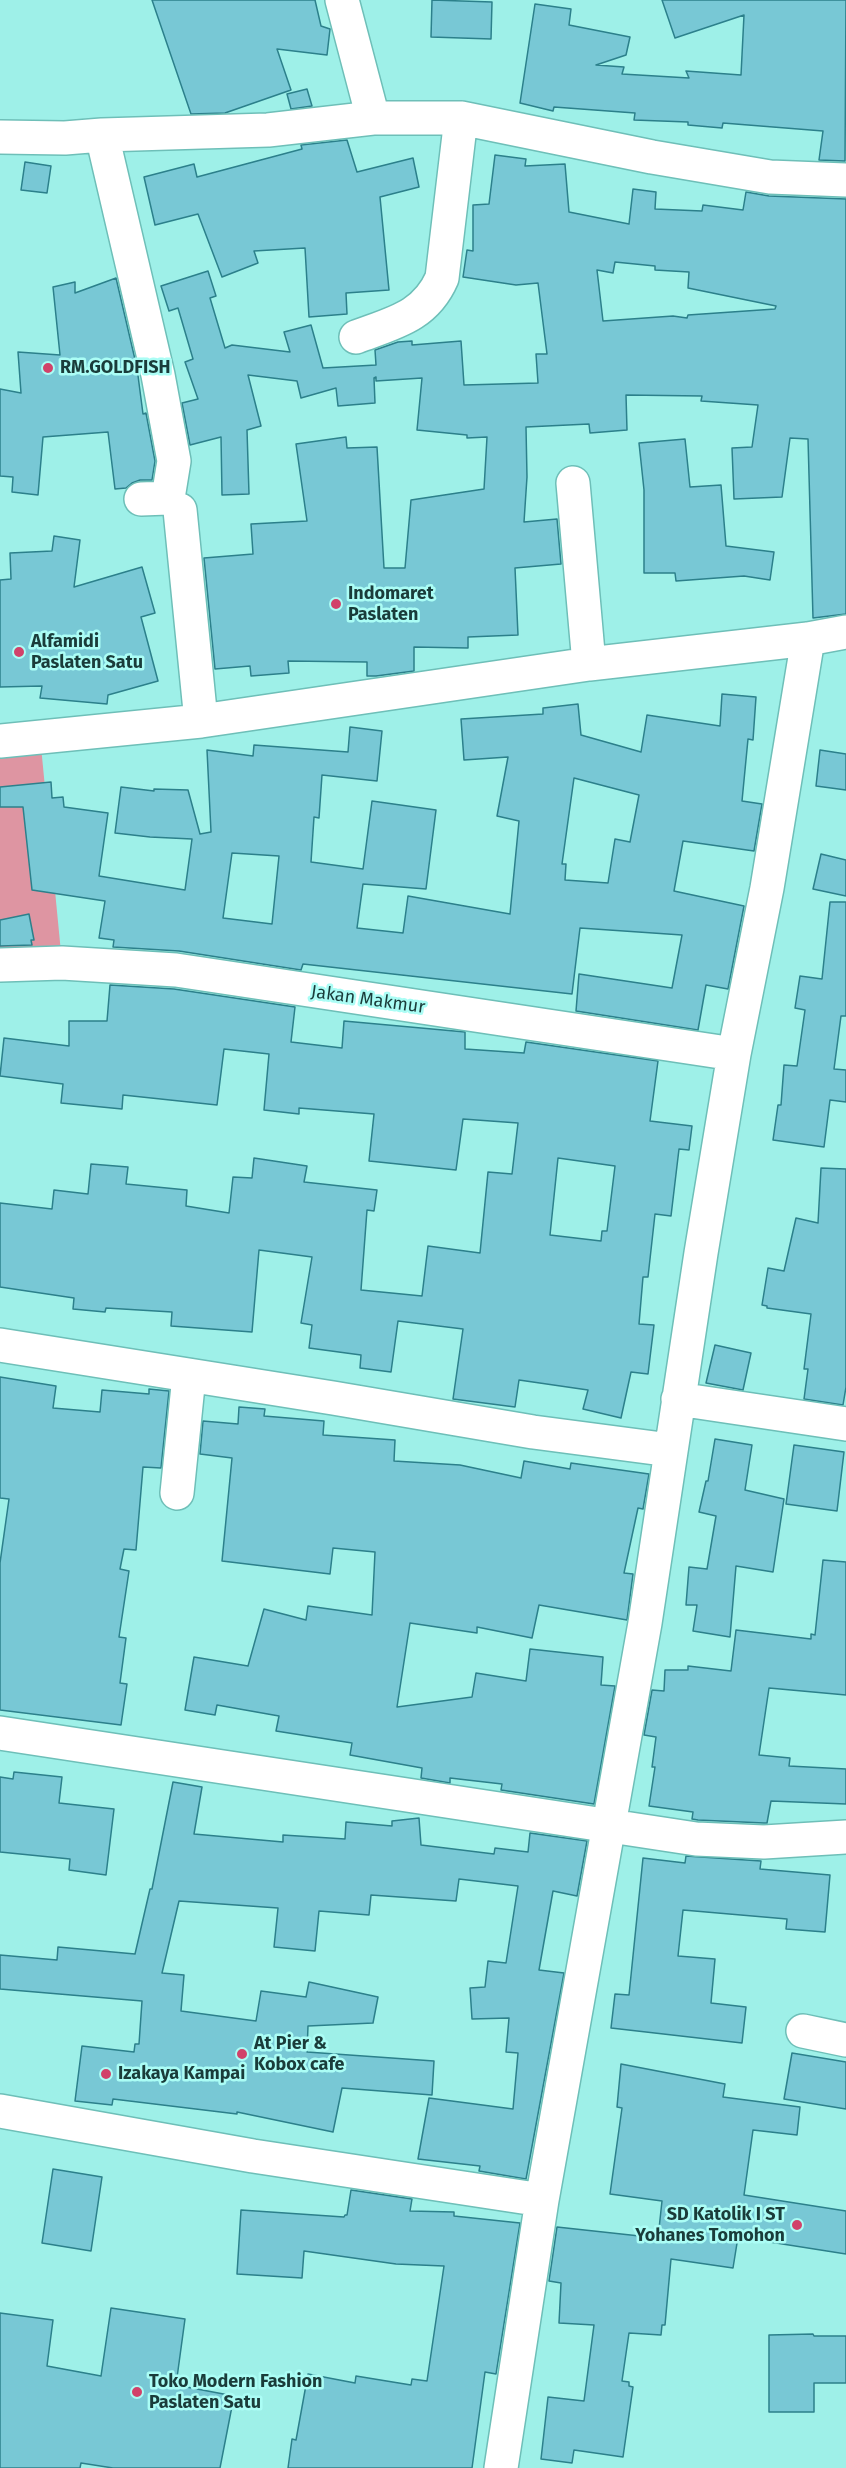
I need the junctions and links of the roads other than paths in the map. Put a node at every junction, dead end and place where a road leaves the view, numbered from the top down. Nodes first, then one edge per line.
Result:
1 (342, 0) edge
2 (373, 118) junction
3 (460, 118) junction
4 (102, 135) junction
5 (0, 137) edge
6 (846, 180) edge
7 (356, 338) dead end
8 (573, 483) dead end
9 (141, 499) dead end
10 (180, 510) dead end
11 (846, 632) edge
12 (808, 639) junction
13 (589, 664) junction
14 (201, 721) junction
15 (0, 741) edge
16 (0, 965) edge
17 (734, 1054) junction
18 (0, 1345) edge
19 (189, 1376) junction
20 (678, 1400) junction
21 (846, 1424) edge
22 (670, 1450) junction
23 (177, 1492) dead end
24 (0, 1733) edge
25 (610, 1826) junction
26 (846, 1837) edge
27 (803, 2031) dead end
28 (846, 2040) edge
29 (0, 2111) edge
30 (542, 2200) junction
31 (501, 2468) edge

1 - 2 street
2 - 3 street
2 - 4 street
3 - 6 street
3 - 7 street
4 - 5 street
4 - 9 street
8 - 13 street
10 - 14 street
11 - 12 street
12 - 13 street
12 - 17 street
13 - 14 street
14 - 15 street
16 - 17 street, Jakan Makmur
17 - 20 street
18 - 19 street
19 - 22 street
19 - 23 street
20 - 21 street
20 - 22 street
22 - 25 street
24 - 25 street
25 - 26 street
25 - 30 street
27 - 28 street
29 - 30 street
30 - 31 street

